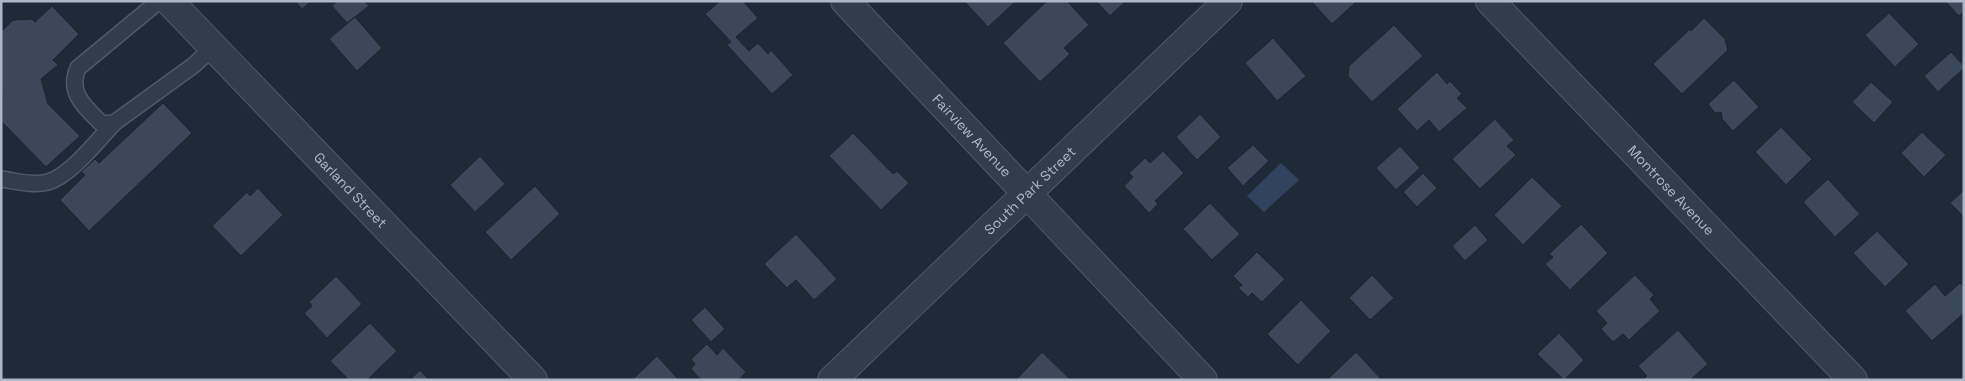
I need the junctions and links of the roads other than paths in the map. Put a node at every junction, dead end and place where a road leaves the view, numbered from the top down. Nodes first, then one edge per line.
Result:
1 (159, 1) edge
2 (169, 1) edge
3 (845, 1) edge
4 (1228, 1) edge
5 (1490, 1) edge
6 (213, 47) junction
7 (114, 123) junction
8 (1, 179) edge
9 (1027, 194) junction
10 (533, 380) edge
11 (832, 380) edge
12 (1203, 380) edge
13 (1853, 380) edge

1 - 7 lane
2 - 6 street, Garland Street
3 - 9 street, Fairview Avenue
4 - 9 street, South Park Street
5 - 13 street, Montrose Avenue
6 - 7 lane
6 - 10 street, Garland Street
7 - 8 lane
9 - 11 street, South Park Street
9 - 12 street, Fairview Avenue

